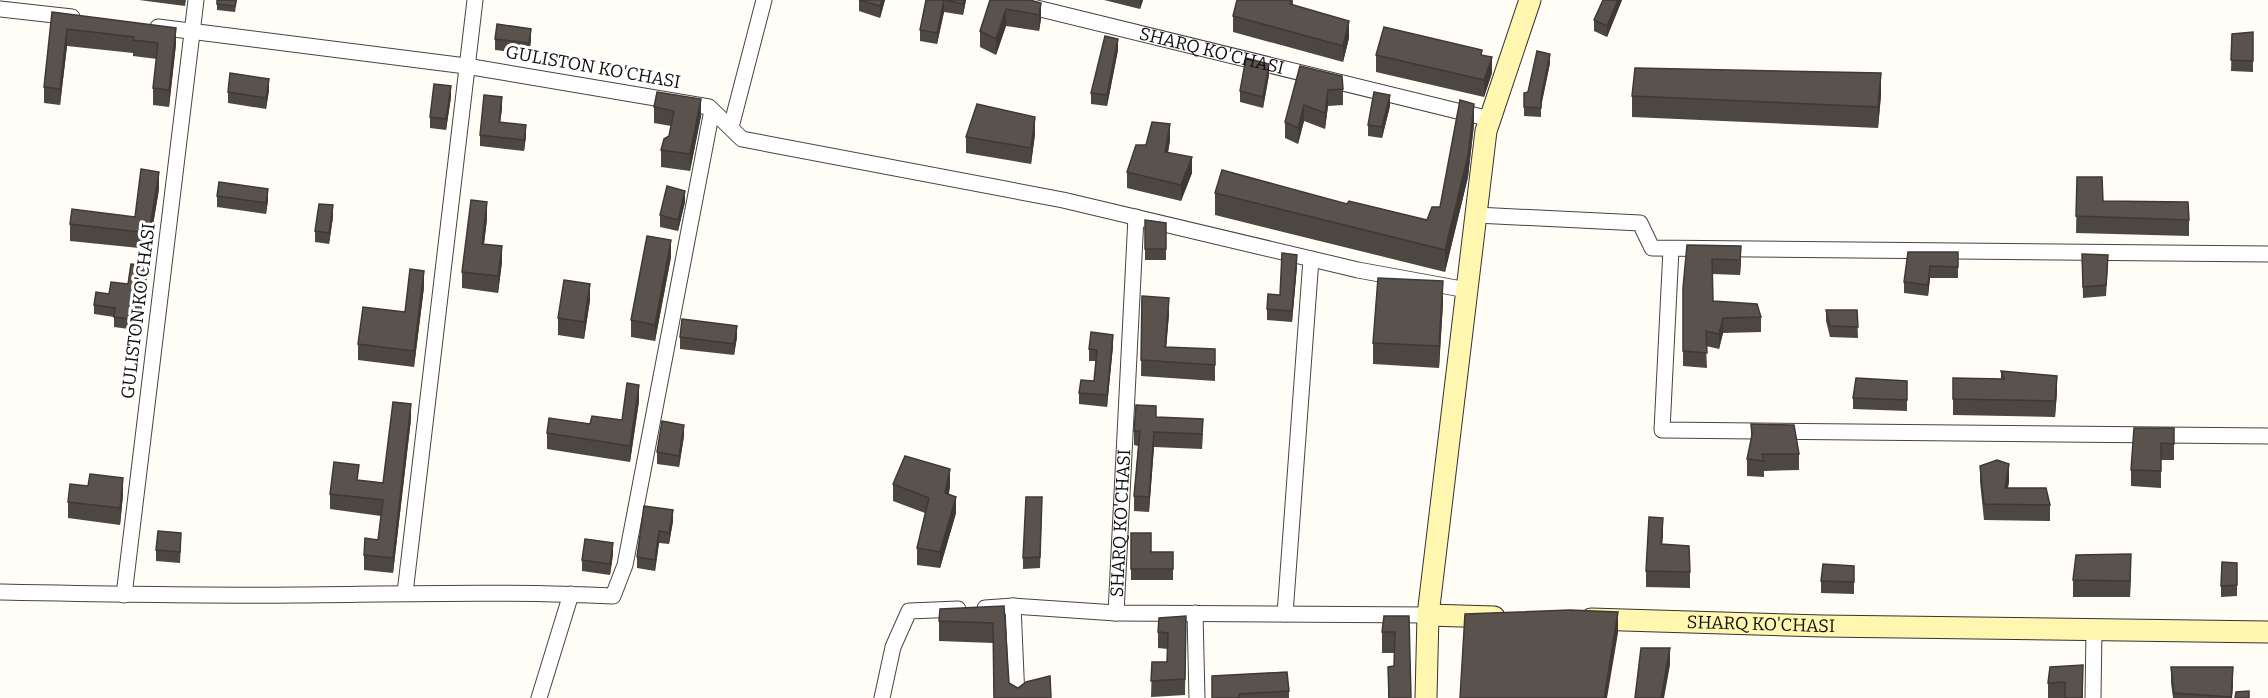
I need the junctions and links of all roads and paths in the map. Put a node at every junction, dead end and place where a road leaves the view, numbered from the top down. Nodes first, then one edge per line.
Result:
1 (196, 0) edge
2 (475, 0) edge
3 (764, 0) edge
4 (1004, 0) edge
5 (1530, 0) edge
6 (0, 9) edge
7 (90, 19) edge
8 (146, 26) edge
9 (191, 31) junction
10 (466, 66) junction
11 (712, 110) junction
12 (1490, 119) junction
13 (731, 127) junction
14 (1476, 215) junction
15 (1136, 218) junction
16 (1671, 249) junction
17 (2268, 254) edge
18 (1311, 259) junction
19 (1467, 290) junction
20 (2268, 435) edge
21 (0, 592) edge
22 (405, 593) junction
23 (571, 594) junction
24 (124, 596) junction
25 (1013, 606) junction
26 (1116, 613) junction
27 (1195, 613) junction
28 (1285, 614) junction
29 (1428, 615) junction
30 (1512, 617) edge
31 (1572, 619) edge
32 (2094, 628) junction
33 (2268, 632) edge
34 (539, 698) edge
35 (882, 698) edge
36 (1017, 698) edge
37 (1197, 698) edge
38 (1426, 698) edge
39 (2093, 698) edge

1 - 9 street, GULISTON KO'CHASI
2 - 10 street
3 - 13 street
4 - 12 street, SHARQ KO'CHASI
5 - 12 main road
6 - 7 street
8 - 9 street, GULISTON KO'CHASI
9 - 10 street, GULISTON KO'CHASI
9 - 24 street, GULISTON KO'CHASI
10 - 11 street, GULISTON KO'CHASI
10 - 22 street
11 - 13 street, GULISTON KO'CHASI
11 - 23 street
12 - 14 main road
13 - 15 street, GULISTON KO'CHASI
14 - 16 street
14 - 19 main road
15 - 18 street, GULISTON KO'CHASI
15 - 26 street, SHARQ KO'CHASI
16 - 17 street
16 - 20 street
18 - 19 street, GULISTON KO'CHASI
18 - 28 street
19 - 29 main road
21 - 24 street
22 - 23 street
22 - 24 street
23 - 34 street
25 - 26 street, SHARQ KO'CHASI
25 - 35 street, SHARQ KO'CHASI
25 - 36 street
26 - 27 street, SHARQ KO'CHASI
27 - 28 street, SHARQ KO'CHASI
27 - 37 street
28 - 29 street, SHARQ KO'CHASI
29 - 30 main road, SHARQ KO'CHASI
29 - 38 main road
31 - 32 main road, SHARQ KO'CHASI
32 - 33 main road, SHARQ KO'CHASI
32 - 39 street

